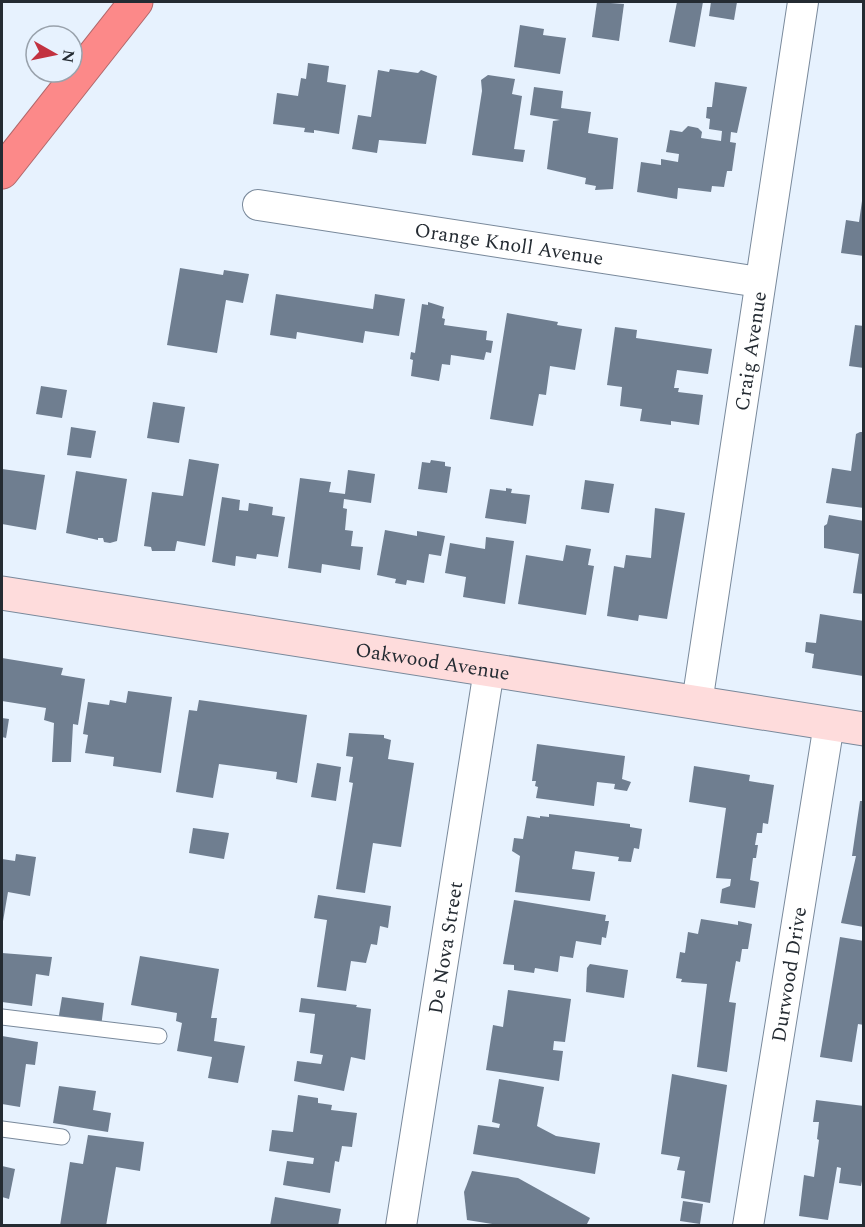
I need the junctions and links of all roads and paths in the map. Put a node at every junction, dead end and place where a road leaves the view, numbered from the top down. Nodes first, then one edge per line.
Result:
1 (136, 2) edge
2 (803, 2) edge
3 (2, 172) edge
4 (258, 205) dead end
5 (759, 282) junction
6 (2, 593) edge
7 (489, 670) junction
8 (697, 703) junction
9 (829, 724) junction
10 (864, 729) edge
11 (2, 1017) edge
12 (159, 1036) dead end
13 (2, 1129) edge
14 (62, 1137) dead end
15 (401, 1226) edge
16 (748, 1226) edge

1 - 3 highway
2 - 5 street, Craig Avenue
4 - 5 street, Orange Knoll Avenue
5 - 8 street, Craig Avenue
6 - 7 street, Oakwood Avenue
7 - 8 street, Oakwood Avenue
7 - 15 street, De Nova Street
8 - 9 street, Oakwood Avenue
9 - 10 street, Oakwood Avenue
9 - 16 street, Durwood Drive
11 - 12 lane
13 - 14 lane

